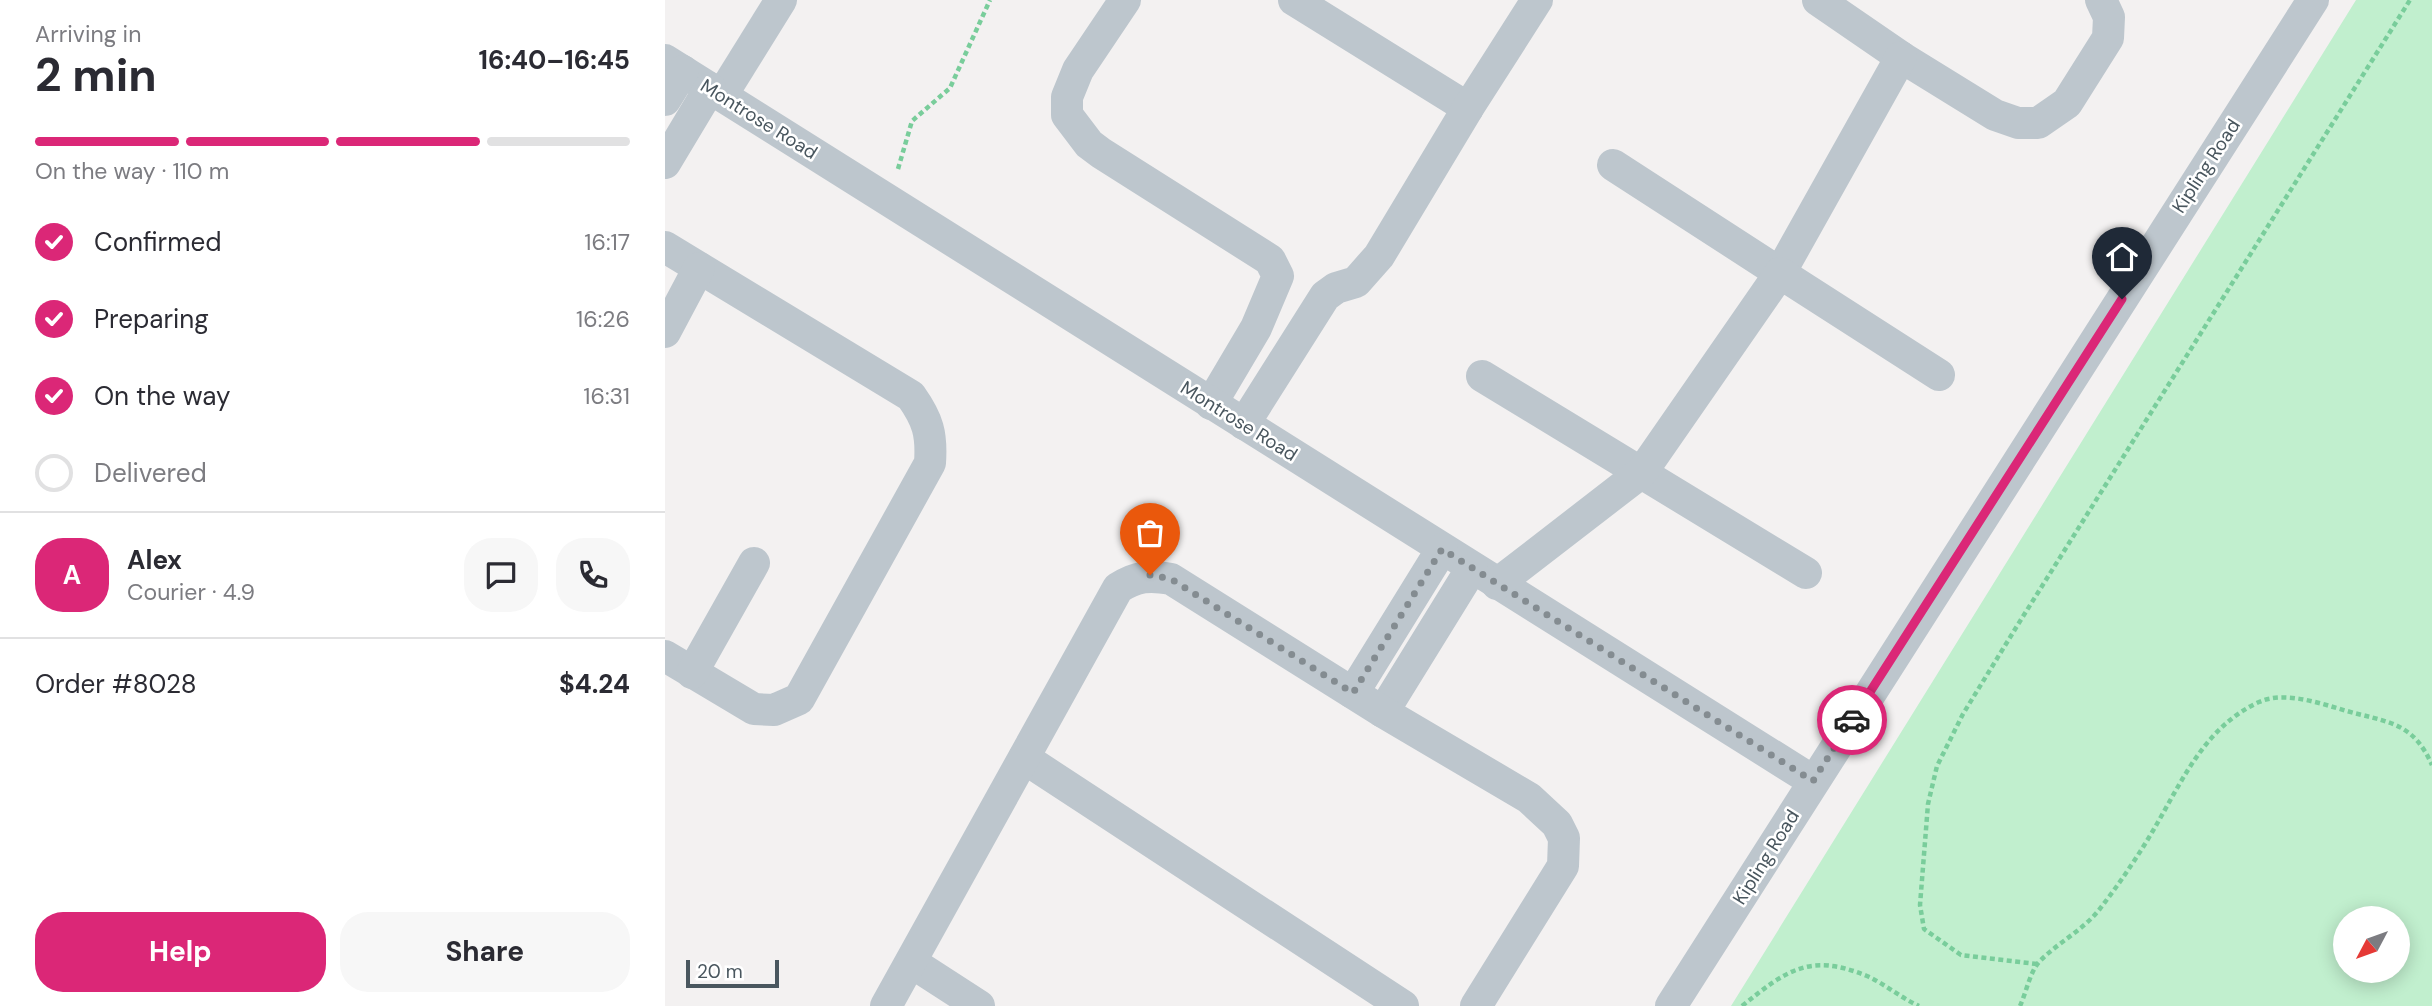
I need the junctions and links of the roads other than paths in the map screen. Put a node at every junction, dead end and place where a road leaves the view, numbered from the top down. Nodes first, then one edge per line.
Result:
1 (781, 0) edge
2 (1125, 0) edge
3 (1294, 0) edge
4 (1537, 0) edge
5 (1818, 0) edge
6 (2101, 0) edge
7 (2313, 0) edge
8 (1901, 57) junction
9 (674, 66) edge
10 (716, 92) junction
11 (665, 100) edge
12 (1468, 108) junction
13 (665, 163) edge
14 (1613, 165) dead end
15 (665, 247) edge
16 (699, 268) junction
17 (1780, 273) junction
18 (665, 332) edge
19 (1939, 375) dead end
20 (1482, 376) dead end
21 (1211, 404) junction
22 (1244, 424) junction
23 (1643, 472) junction
24 (1442, 549) junction
25 (754, 563) dead end
26 (1806, 572) dead end
27 (1484, 576) junction
28 (665, 656) edge
29 (692, 673) junction
30 (1353, 693) junction
31 (1383, 712) junction
32 (1024, 758) junction
33 (1813, 781) junction
34 (911, 962) junction
35 (886, 1006) edge
36 (979, 1006) edge
37 (1403, 1006) edge
38 (1476, 1006) edge
39 (1671, 1006) edge

1 - 10 street
2 - 21 street
3 - 12 street
4 - 12 street
5 - 8 street
6 - 8 street
7 - 33 street, Kipling Road
8 - 17 street
9 - 10 street, Montrose Road
9 - 11 street
10 - 13 street
10 - 21 street, Montrose Road
12 - 22 street
14 - 17 street
15 - 16 street
16 - 18 street
16 - 29 street
17 - 19 street
17 - 23 street
20 - 23 street
21 - 22 street, Montrose Road
22 - 24 street, Montrose Road
23 - 26 street
23 - 27 street
24 - 27 street, Montrose Road
24 - 30 street
25 - 29 street
27 - 31 street
27 - 33 street, Montrose Road
28 - 29 street
30 - 31 street
30 - 32 street
31 - 38 street
32 - 34 street
32 - 37 street
33 - 39 street, Kipling Road
34 - 35 street
34 - 36 street

